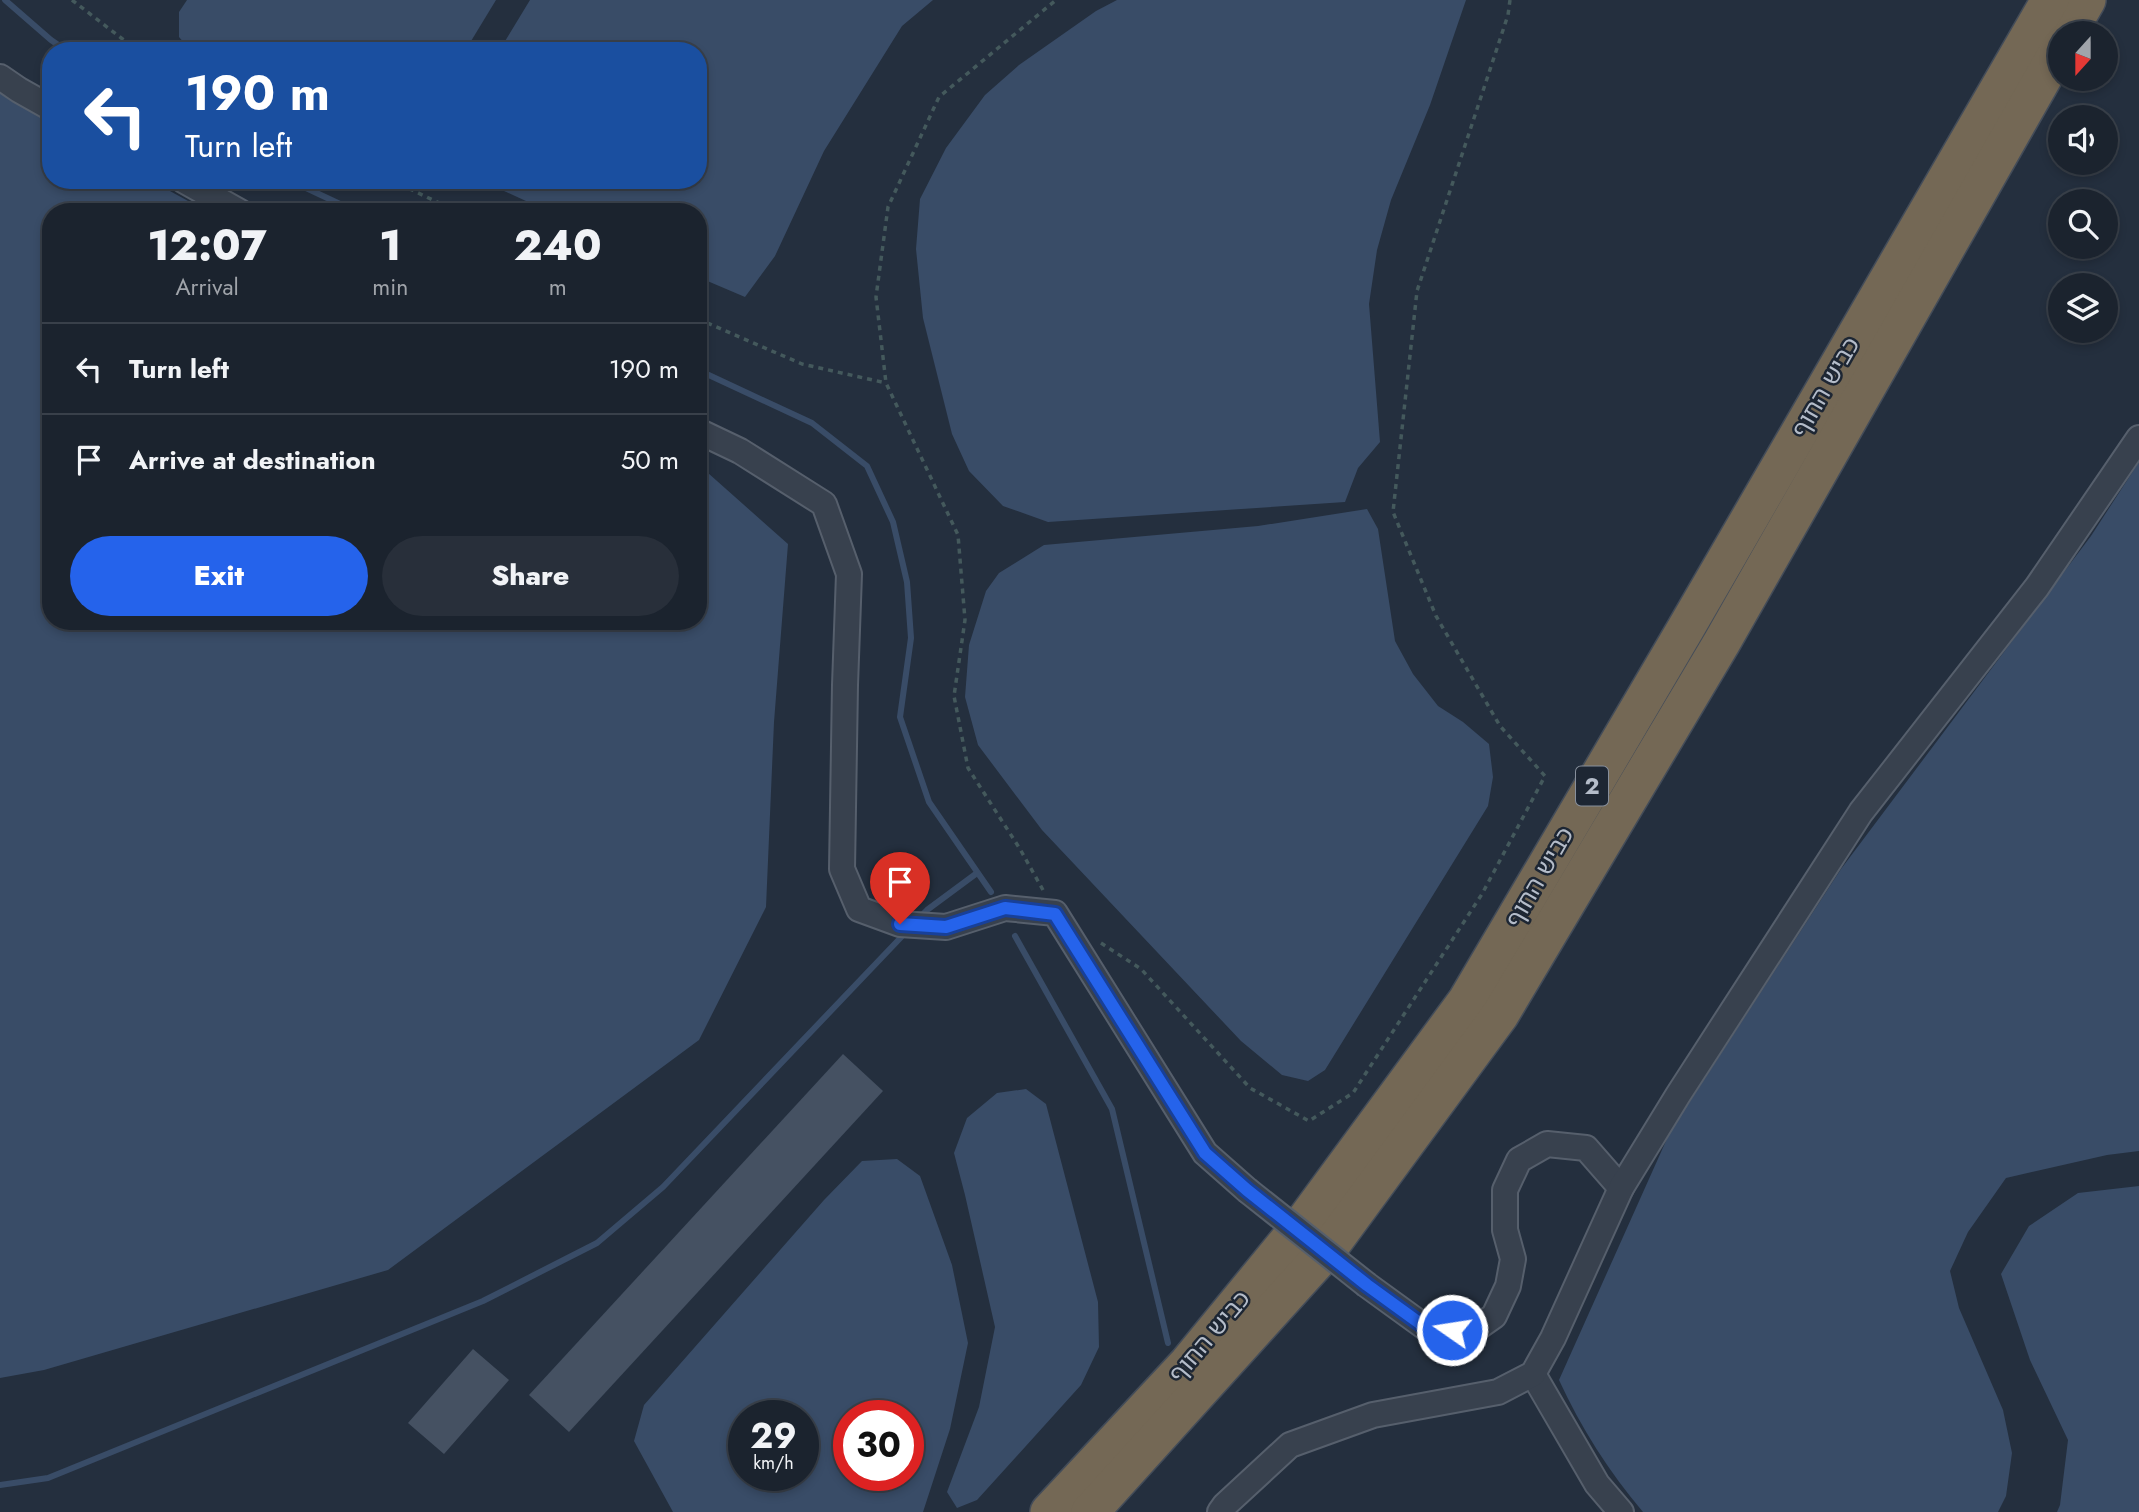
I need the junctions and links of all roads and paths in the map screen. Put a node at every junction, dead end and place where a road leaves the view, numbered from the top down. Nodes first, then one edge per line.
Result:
1 (72, 0) edge
2 (1056, 0) edge
3 (1510, 0) edge
4 (2050, 0) edge
5 (2087, 0) edge
6 (2075, 21) edge
7 (126, 42) edge
8 (2048, 69) edge
9 (0, 77) edge
10 (42, 103) edge
11 (199, 189) edge
12 (410, 189) edge
13 (224, 203) edge
14 (439, 203) edge
15 (707, 323) edge
16 (886, 383) junction
17 (707, 434) edge
18 (2139, 438) edge
19 (1055, 914) junction
20 (1098, 941) dead end
21 (1621, 1188) junction
22 (1533, 1374) junction
23 (1049, 1512) edge
24 (1090, 1512) edge
25 (1220, 1512) edge
26 (1621, 1512) edge

1 - 7 path
2 - 16 path
3 - 20 path
4 - 23 highway, כביש החוף / 2
5 - 6 highway
8 - 24 highway, כביש החוף / 2
9 - 10 street
11 - 13 street
12 - 14 path
15 - 16 path
16 - 19 path
17 - 19 street
18 - 21 street
19 - 21 street, bridge
21 - 22 street
22 - 25 street
22 - 26 street

